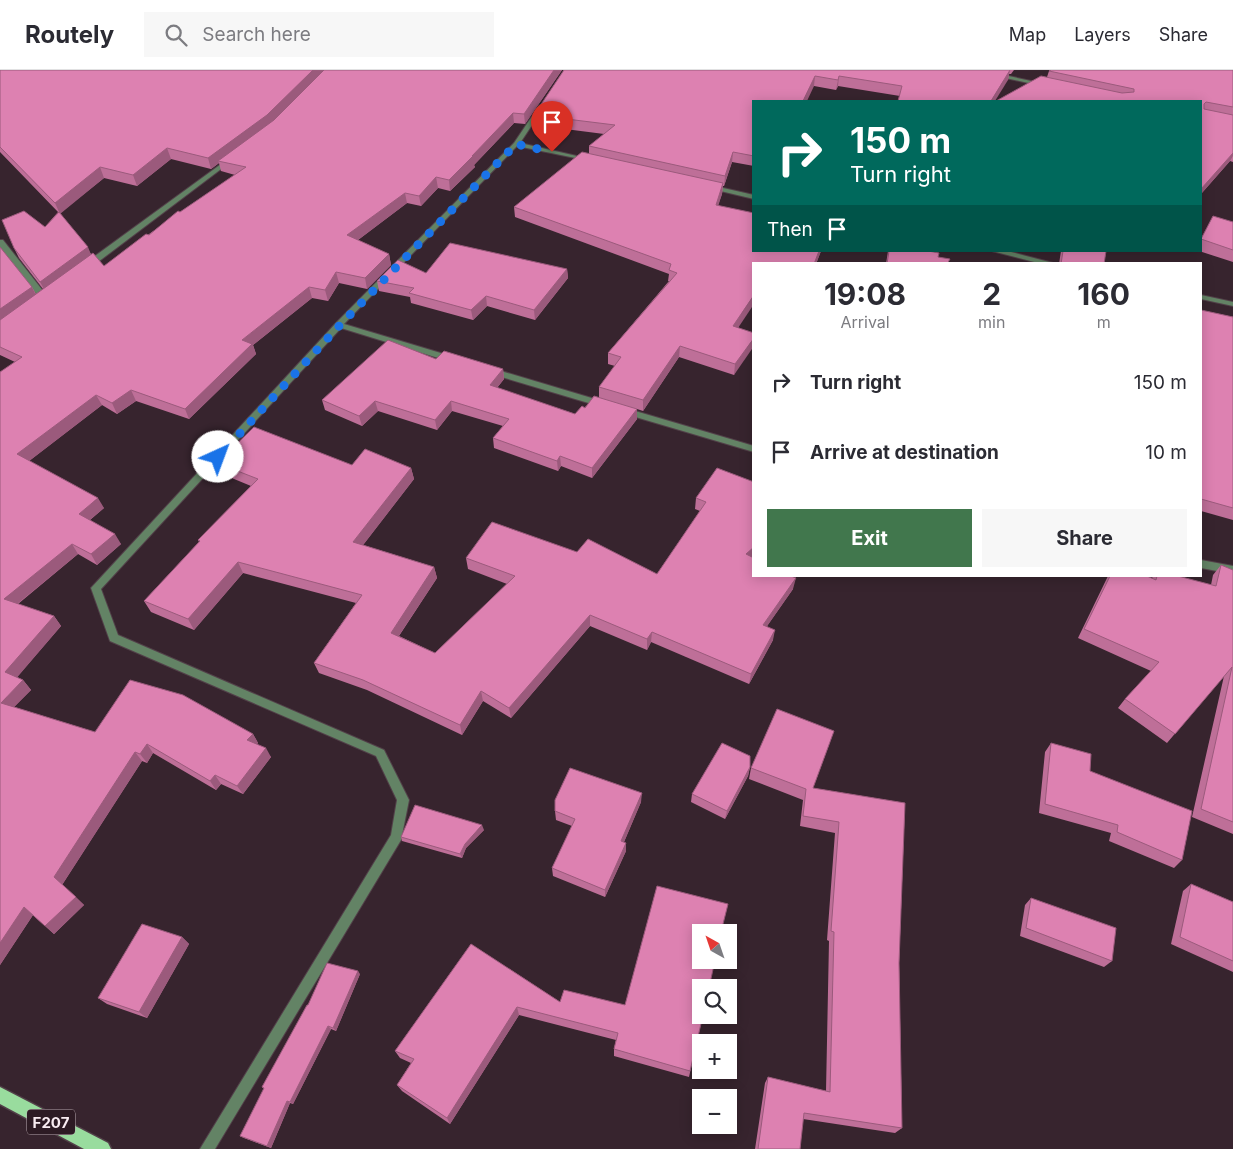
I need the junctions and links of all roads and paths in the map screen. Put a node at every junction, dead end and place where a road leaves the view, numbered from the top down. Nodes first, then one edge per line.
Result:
1 (972, 70) edge
2 (1046, 85) edge
3 (547, 100) edge
4 (516, 144) junction
5 (234, 157) edge
6 (592, 161) edge
7 (706, 186) edge
8 (752, 197) edge
9 (0, 242) edge
10 (1000, 252) edge
11 (1043, 262) edge
12 (84, 269) edge
13 (52, 292) edge
14 (1202, 297) edge
15 (44, 298) junction
16 (37, 304) edge
17 (1233, 304) edge
18 (340, 325) junction
19 (462, 362) edge
20 (481, 368) edge
21 (752, 449) edge
22 (1202, 564) edge
23 (1233, 570) edge
24 (0, 1094) edge
25 (102, 1149) edge
26 (207, 1149) edge

1 - 2 street
3 - 4 street
4 - 6 street
4 - 18 street
5 - 12 street
7 - 8 street
9 - 15 street
10 - 11 street
13 - 15 street
14 - 17 street
15 - 16 street
18 - 19 street
18 - 26 street
20 - 21 street
22 - 23 street
24 - 25 main road, F207

